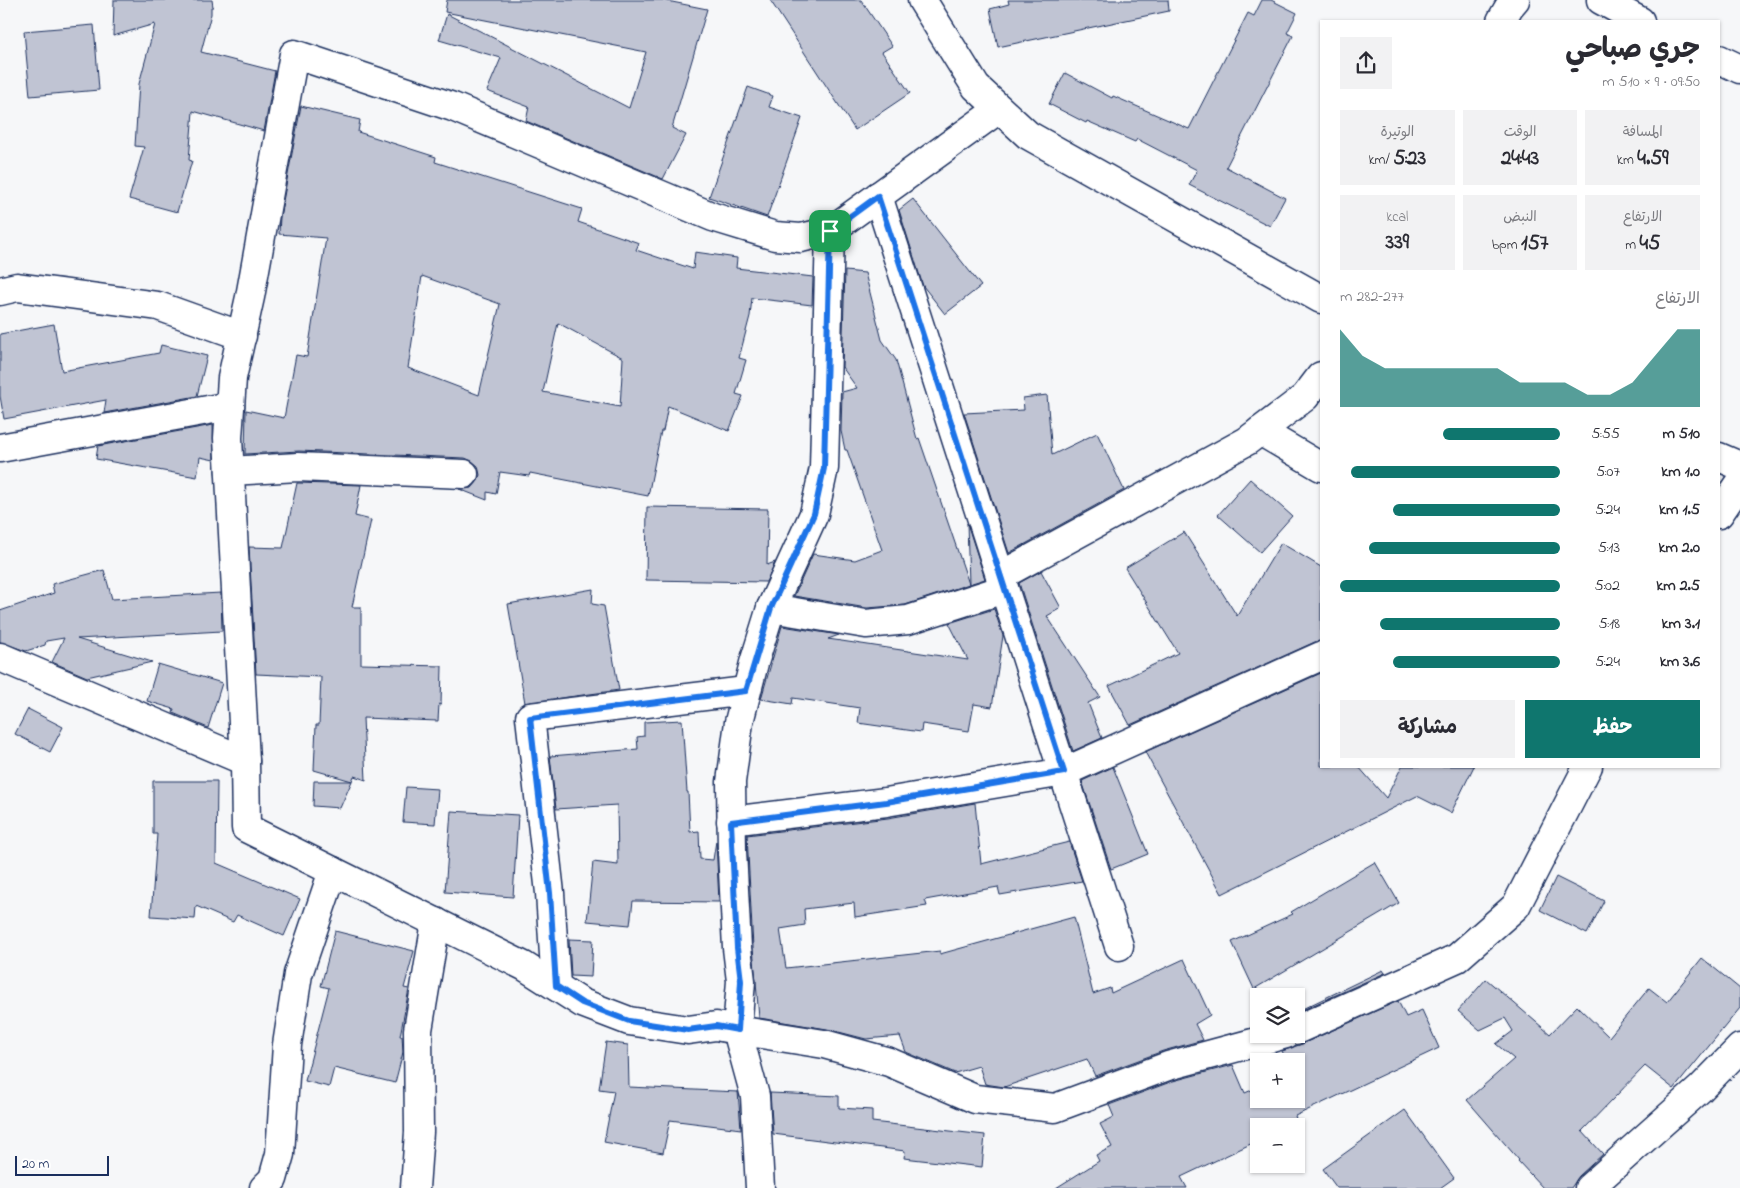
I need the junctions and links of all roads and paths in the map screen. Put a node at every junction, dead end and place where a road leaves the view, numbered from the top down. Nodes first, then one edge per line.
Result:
1 (922, 0) edge
2 (1515, 0) edge
3 (1600, 0) edge
4 (1501, 20) edge
5 (1638, 20) edge
6 (1720, 59) edge
7 (1740, 69) edge
8 (999, 109) junction
9 (878, 196) junction
10 (830, 231) junction
11 (0, 291) edge
12 (1320, 298) edge
13 (242, 336) junction
14 (1320, 377) edge
15 (230, 406) junction
16 (1260, 431) junction
17 (0, 448) edge
18 (1720, 457) edge
19 (1320, 466) edge
20 (1740, 466) edge
21 (230, 471) junction
22 (464, 474) dead end
23 (1740, 483) edge
24 (1720, 513) edge
25 (1002, 582) junction
26 (771, 608) junction
27 (1320, 656) edge
28 (0, 657) edge
29 (746, 691) junction
30 (245, 761) junction
31 (1587, 768) edge
32 (1064, 772) junction
33 (731, 822) junction
34 (333, 871) junction
35 (436, 922) junction
36 (1119, 946) dead end
37 (556, 986) junction
38 (1305, 1026) edge
39 (738, 1030) junction
40 (1253, 1043) edge
41 (1740, 1048) edge
42 (264, 1188) edge
43 (415, 1188) edge
44 (760, 1188) edge
45 (1589, 1188) edge

1 - 8 street
2 - 4 street
3 - 5 street
6 - 7 street
8 - 9 street
8 - 12 street
9 - 10 street
9 - 25 street
10 - 13 street
10 - 26 street
11 - 13 street
13 - 15 street
14 - 16 street
15 - 17 street
15 - 21 street
16 - 19 street
16 - 25 street
18 - 20 street
21 - 22 street
21 - 30 street
23 - 24 street
25 - 26 street
25 - 32 street
26 - 29 street
27 - 32 street
28 - 30 street
29 - 33 street
29 - 37 street
30 - 34 street
31 - 38 street
32 - 33 street
32 - 36 street
33 - 39 street
34 - 35 street
34 - 42 street
35 - 37 street
35 - 43 street
37 - 39 street
39 - 40 street
39 - 44 street
41 - 45 street

